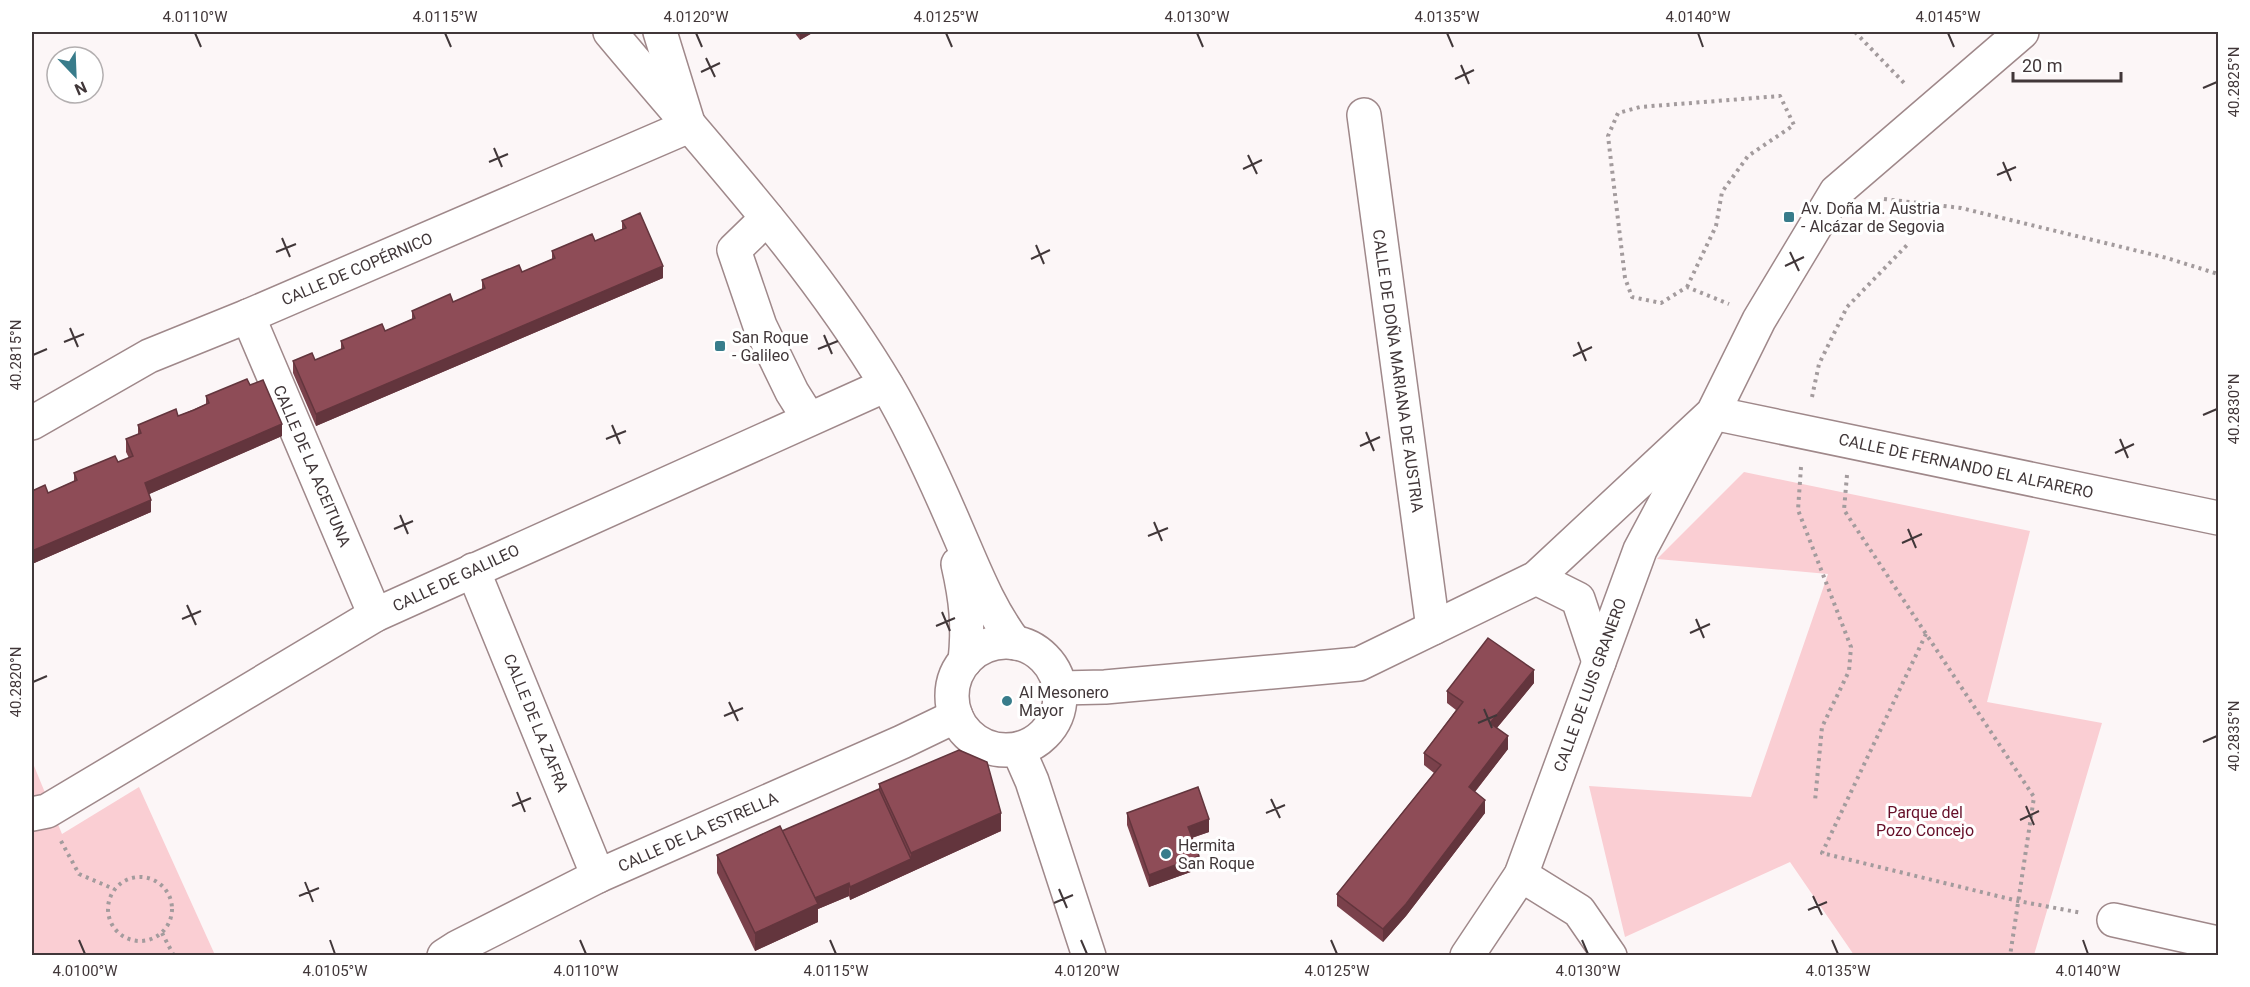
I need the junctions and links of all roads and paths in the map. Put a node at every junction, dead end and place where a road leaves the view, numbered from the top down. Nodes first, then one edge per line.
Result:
1 (610, 32) edge
2 (660, 32) edge
3 (1855, 32) edge
4 (2022, 32) edge
5 (1930, 111) junction
6 (1364, 115) dead end
7 (689, 126) junction
8 (1836, 192) junction
9 (767, 218) junction
10 (1908, 244) dead end
11 (2218, 274) edge
12 (1687, 287) junction
13 (248, 316) junction
14 (1759, 320) junction
15 (886, 385) junction
16 (1713, 413) junction
17 (808, 419) junction
18 (32, 423) edge
19 (1804, 432) junction
20 (1850, 442) junction
21 (937, 484) junction
22 (2218, 518) edge
23 (473, 570) junction
24 (1536, 578) junction
25 (375, 615) junction
26 (1432, 628) junction
27 (1927, 633) junction
28 (1015, 643) junction
29 (964, 662) junction
30 (1599, 662) junction
31 (1060, 688) junction
32 (956, 716) junction
33 (1018, 749) junction
34 (1815, 801) dead end
35 (37, 820) edge
36 (1521, 875) junction
37 (598, 876) junction
38 (114, 889) junction
39 (2018, 901) junction
40 (2114, 920) joint
41 (162, 933) junction
42 (2218, 942) edge
43 (455, 953) edge
44 (174, 956) edge
45 (1089, 956) edge
46 (1467, 956) edge
47 (1610, 956) edge
48 (2010, 956) edge

1 - 7 street
2 - 7 street
3 - 5 path
4 - 5 street
5 - 8 street
6 - 26 street, CALLE DE DOÑA MARIANA DE AUSTRIA
7 - 9 street
7 - 13 street, CALLE DE COPÉRNICO
8 - 11 path
8 - 14 street
9 - 15 street
9 - 17 street
10 - 19 path
12 - 12 path
12 - 14 path
13 - 18 street, CALLE DE COPÉRNICO
13 - 25 street, CALLE DE LA ACEITUNA
14 - 16 street
15 - 17 street, CALLE DE GALILEO
15 - 21 street
16 - 19 street, CALLE DE FERNANDO EL ALFARERO
16 - 24 street
16 - 30 street, CALLE DE LUIS GRANERO
17 - 23 street, CALLE DE GALILEO
19 - 20 street, CALLE DE FERNANDO EL ALFARERO
19 - 34 path
20 - 22 street, CALLE DE FERNANDO EL ALFARERO
20 - 27 path
21 - 28 street
21 - 29 street
23 - 25 street, CALLE DE GALILEO
23 - 37 street, CALLE DE LA ZAFRA
24 - 26 street
24 - 30 street
25 - 35 street, CALLE DE GALILEO
26 - 31 street
27 - 39 path
27 - 39 path
28 - 29 street
28 - 31 street
29 - 32 street
30 - 36 street, CALLE DE LUIS GRANERO
31 - 33 street
32 - 33 street
32 - 37 street, CALLE DE LA ESTRELLA
33 - 45 street
35 - 38 path
36 - 46 street, CALLE DE LUIS GRANERO
36 - 47 street
37 - 43 street, CALLE DE LA ESTRELLA
38 - 41 path
38 - 41 path
39 - 40 path
39 - 48 path
40 - 42 street
41 - 44 path

